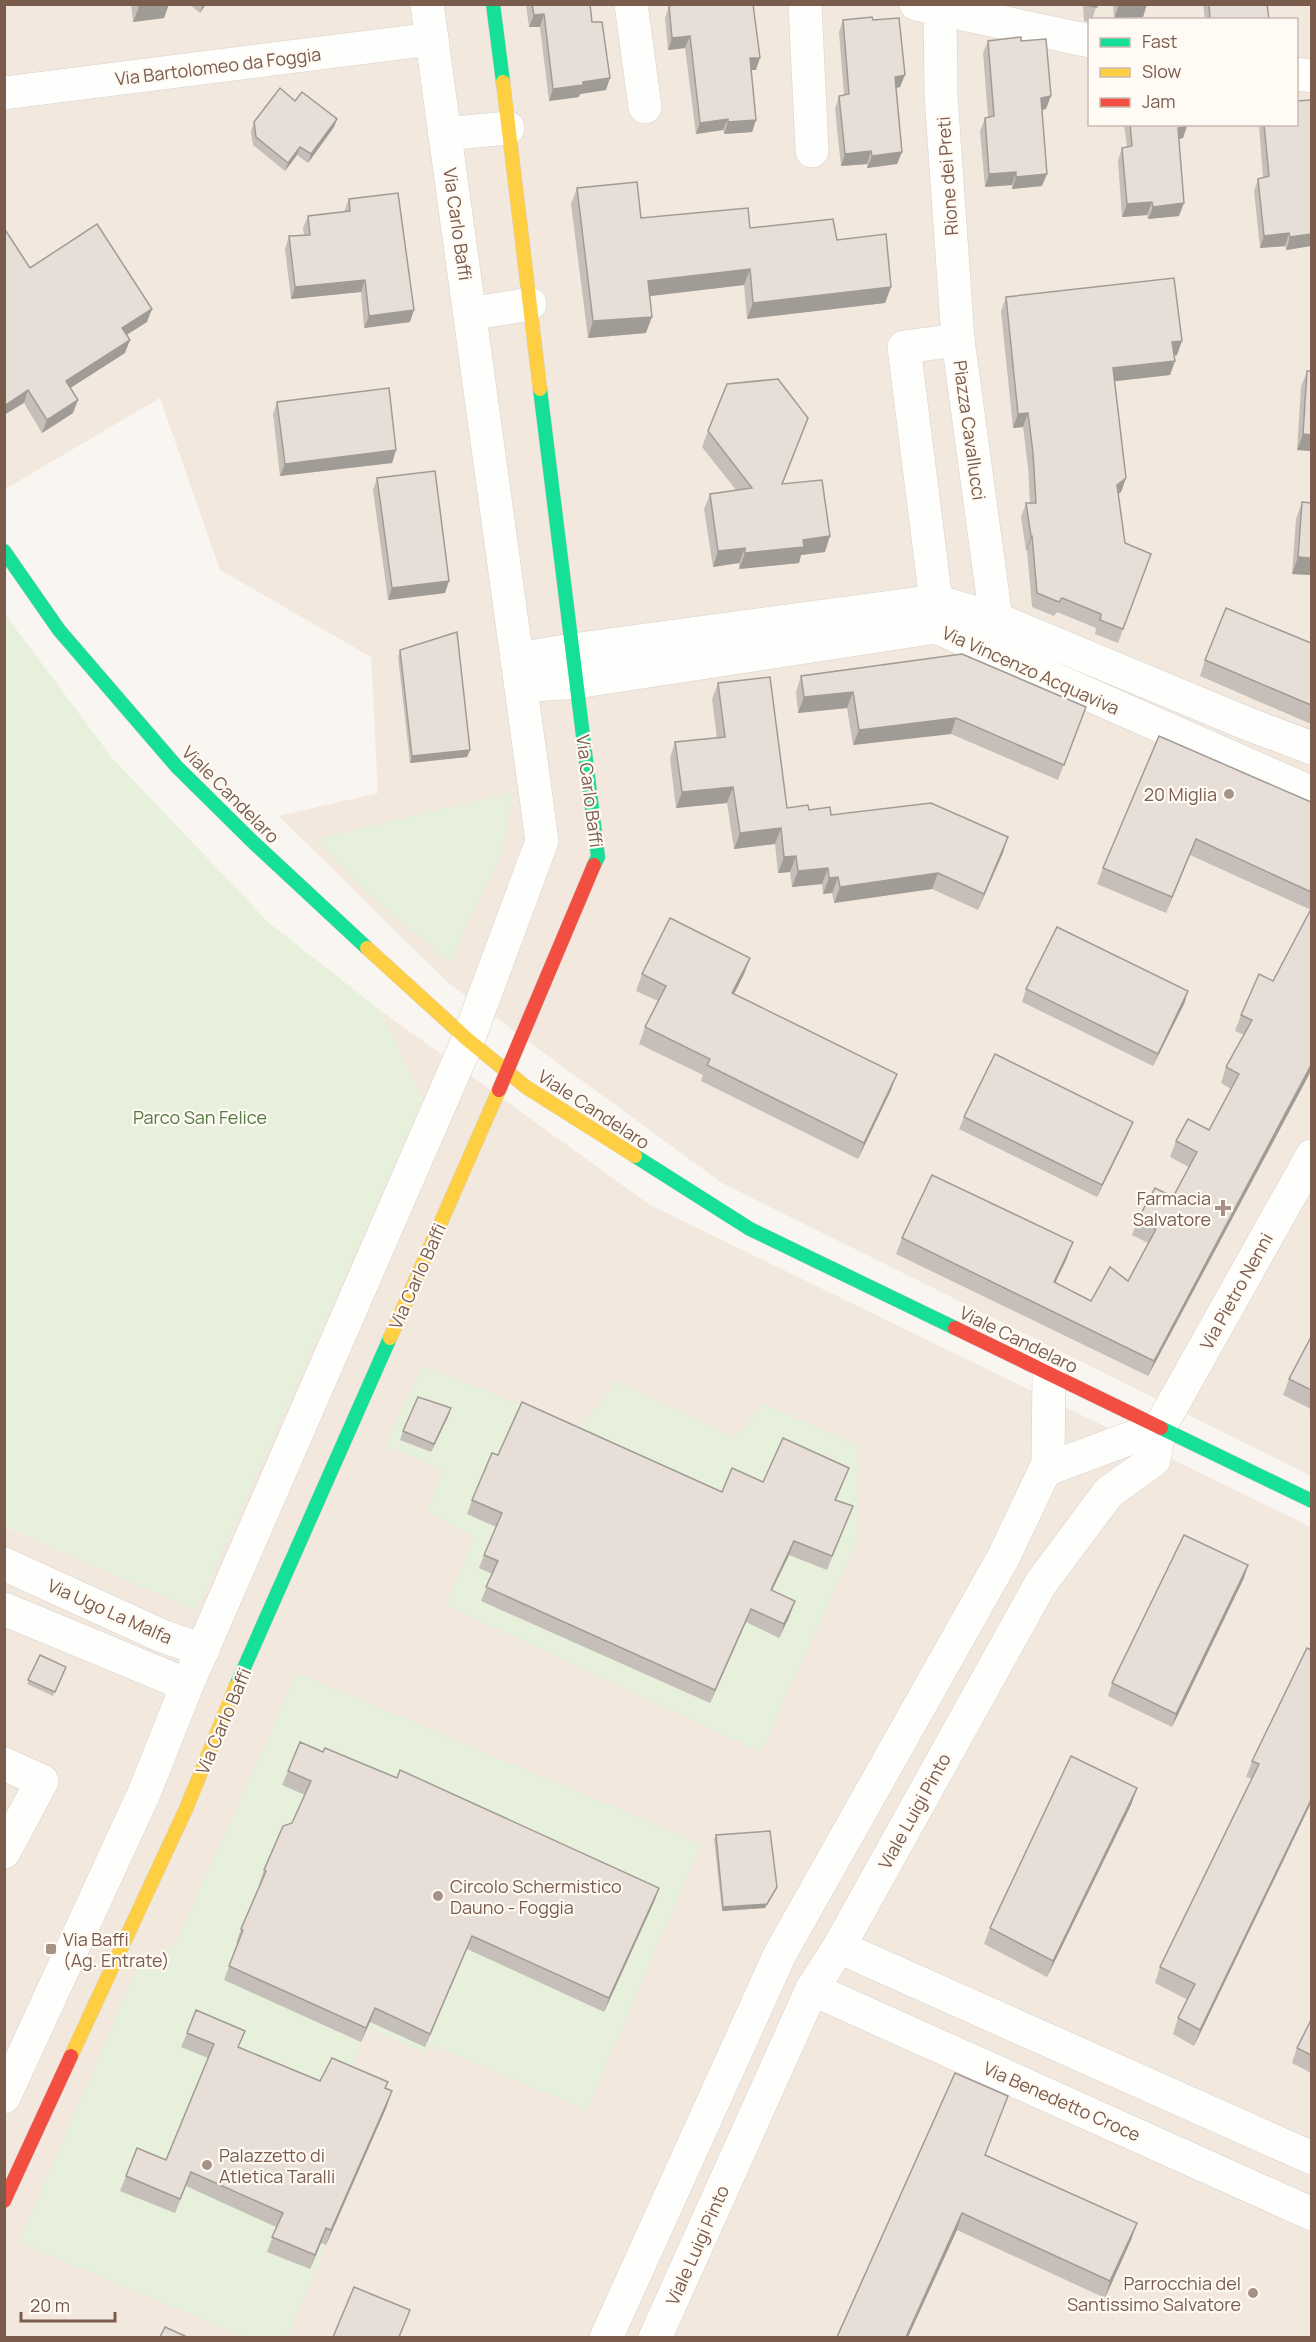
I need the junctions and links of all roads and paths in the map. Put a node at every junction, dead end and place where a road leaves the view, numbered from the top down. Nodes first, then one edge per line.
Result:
1 (427, 4) edge
2 (493, 4) edge
3 (631, 4) edge
4 (805, 4) edge
5 (932, 7) edge
6 (432, 39) junction
7 (1088, 41) edge
8 (4, 93) edge
9 (645, 107) dead end
10 (508, 128) junction
11 (445, 134) junction
12 (812, 151) dead end
13 (530, 304) junction
14 (470, 314) junction
15 (958, 340) junction
16 (4, 551) edge
17 (936, 601) junction
18 (988, 633) junction
19 (572, 650) junction
20 (519, 673) junction
21 (576, 682) junction
22 (1311, 748) edge
23 (1311, 793) edge
24 (468, 1040) junction
25 (507, 1072) junction
26 (1311, 1156) edge
27 (1049, 1373) junction
28 (1160, 1427) junction
29 (1045, 1470) junction
30 (1311, 1501) edge
31 (9, 1577) edge
32 (232, 1582) junction
33 (275, 1600) junction
34 (4, 1609) edge
35 (203, 1650) junction
36 (187, 1685) junction
37 (171, 1727) junction
38 (214, 1741) junction
39 (4, 1764) edge
40 (863, 1809) junction
41 (909, 1821) junction
42 (4, 1852) edge
43 (839, 1947) junction
44 (812, 1989) junction
45 (4, 2097) edge
46 (1311, 2158) edge
47 (4, 2200) edge
48 (1311, 2214) edge
49 (606, 2337) edge
50 (656, 2337) edge

1 - 6 street, Via Carlo Baffi
2 - 10 street, Via Carlo Baffi
3 - 9 street
4 - 12 street
5 - 7 street, Rione dei Preti
5 - 15 street, Rione dei Preti
6 - 8 street, Via Bartolomeo da Foggia
6 - 11 street, Via Carlo Baffi
10 - 11 street
10 - 13 street, Via Carlo Baffi
11 - 14 street, Via Carlo Baffi
13 - 14 street
13 - 19 street, Via Carlo Baffi
14 - 20 street, Via Carlo Baffi
15 - 17 street, Piazza Cavallucci
15 - 18 street, Piazza Cavallucci
16 - 24 street, Viale Candelaro
17 - 18 street, Via Vincenzo Acquaviva
17 - 19 street, Via Vincenzo Acquaviva
18 - 21 street, Via Vincenzo Acquaviva
18 - 22 street, Via Vincenzo Acquaviva
18 - 23 street, Via Vincenzo Acquaviva
19 - 20 street, Via Vincenzo Acquaviva
19 - 21 street, Via Carlo Baffi
20 - 21 street, Via Vincenzo Acquaviva
20 - 24 street, Via Carlo Baffi
21 - 25 street, Via Carlo Baffi
24 - 25 street, Viale Candelaro
24 - 32 street, Via Carlo Baffi
25 - 27 street, Viale Candelaro
25 - 33 street, Via Carlo Baffi
26 - 28 street, Via Pietro Nenni
27 - 28 street, Viale Candelaro
27 - 29 street
28 - 29 street
28 - 30 street, Viale Candelaro
28 - 41 street, Viale Luigi Pinto
29 - 40 street
31 - 35 street, Via Ugo La Malfa
32 - 33 street
32 - 35 street, Via Carlo Baffi
33 - 38 street, Via Carlo Baffi
34 - 36 street, Via Ugo La Malfa
35 - 36 street, Via Carlo Baffi
36 - 37 street, Via Carlo Baffi
37 - 38 street
37 - 45 street, Via Carlo Baffi
38 - 47 street, Via Carlo Baffi
39 - 42 street
40 - 41 street
40 - 49 street
41 - 43 street, Viale Luigi Pinto
43 - 44 street, Viale Luigi Pinto
43 - 46 street
44 - 48 street, Via Benedetto Croce
44 - 50 street, Viale Luigi Pinto

